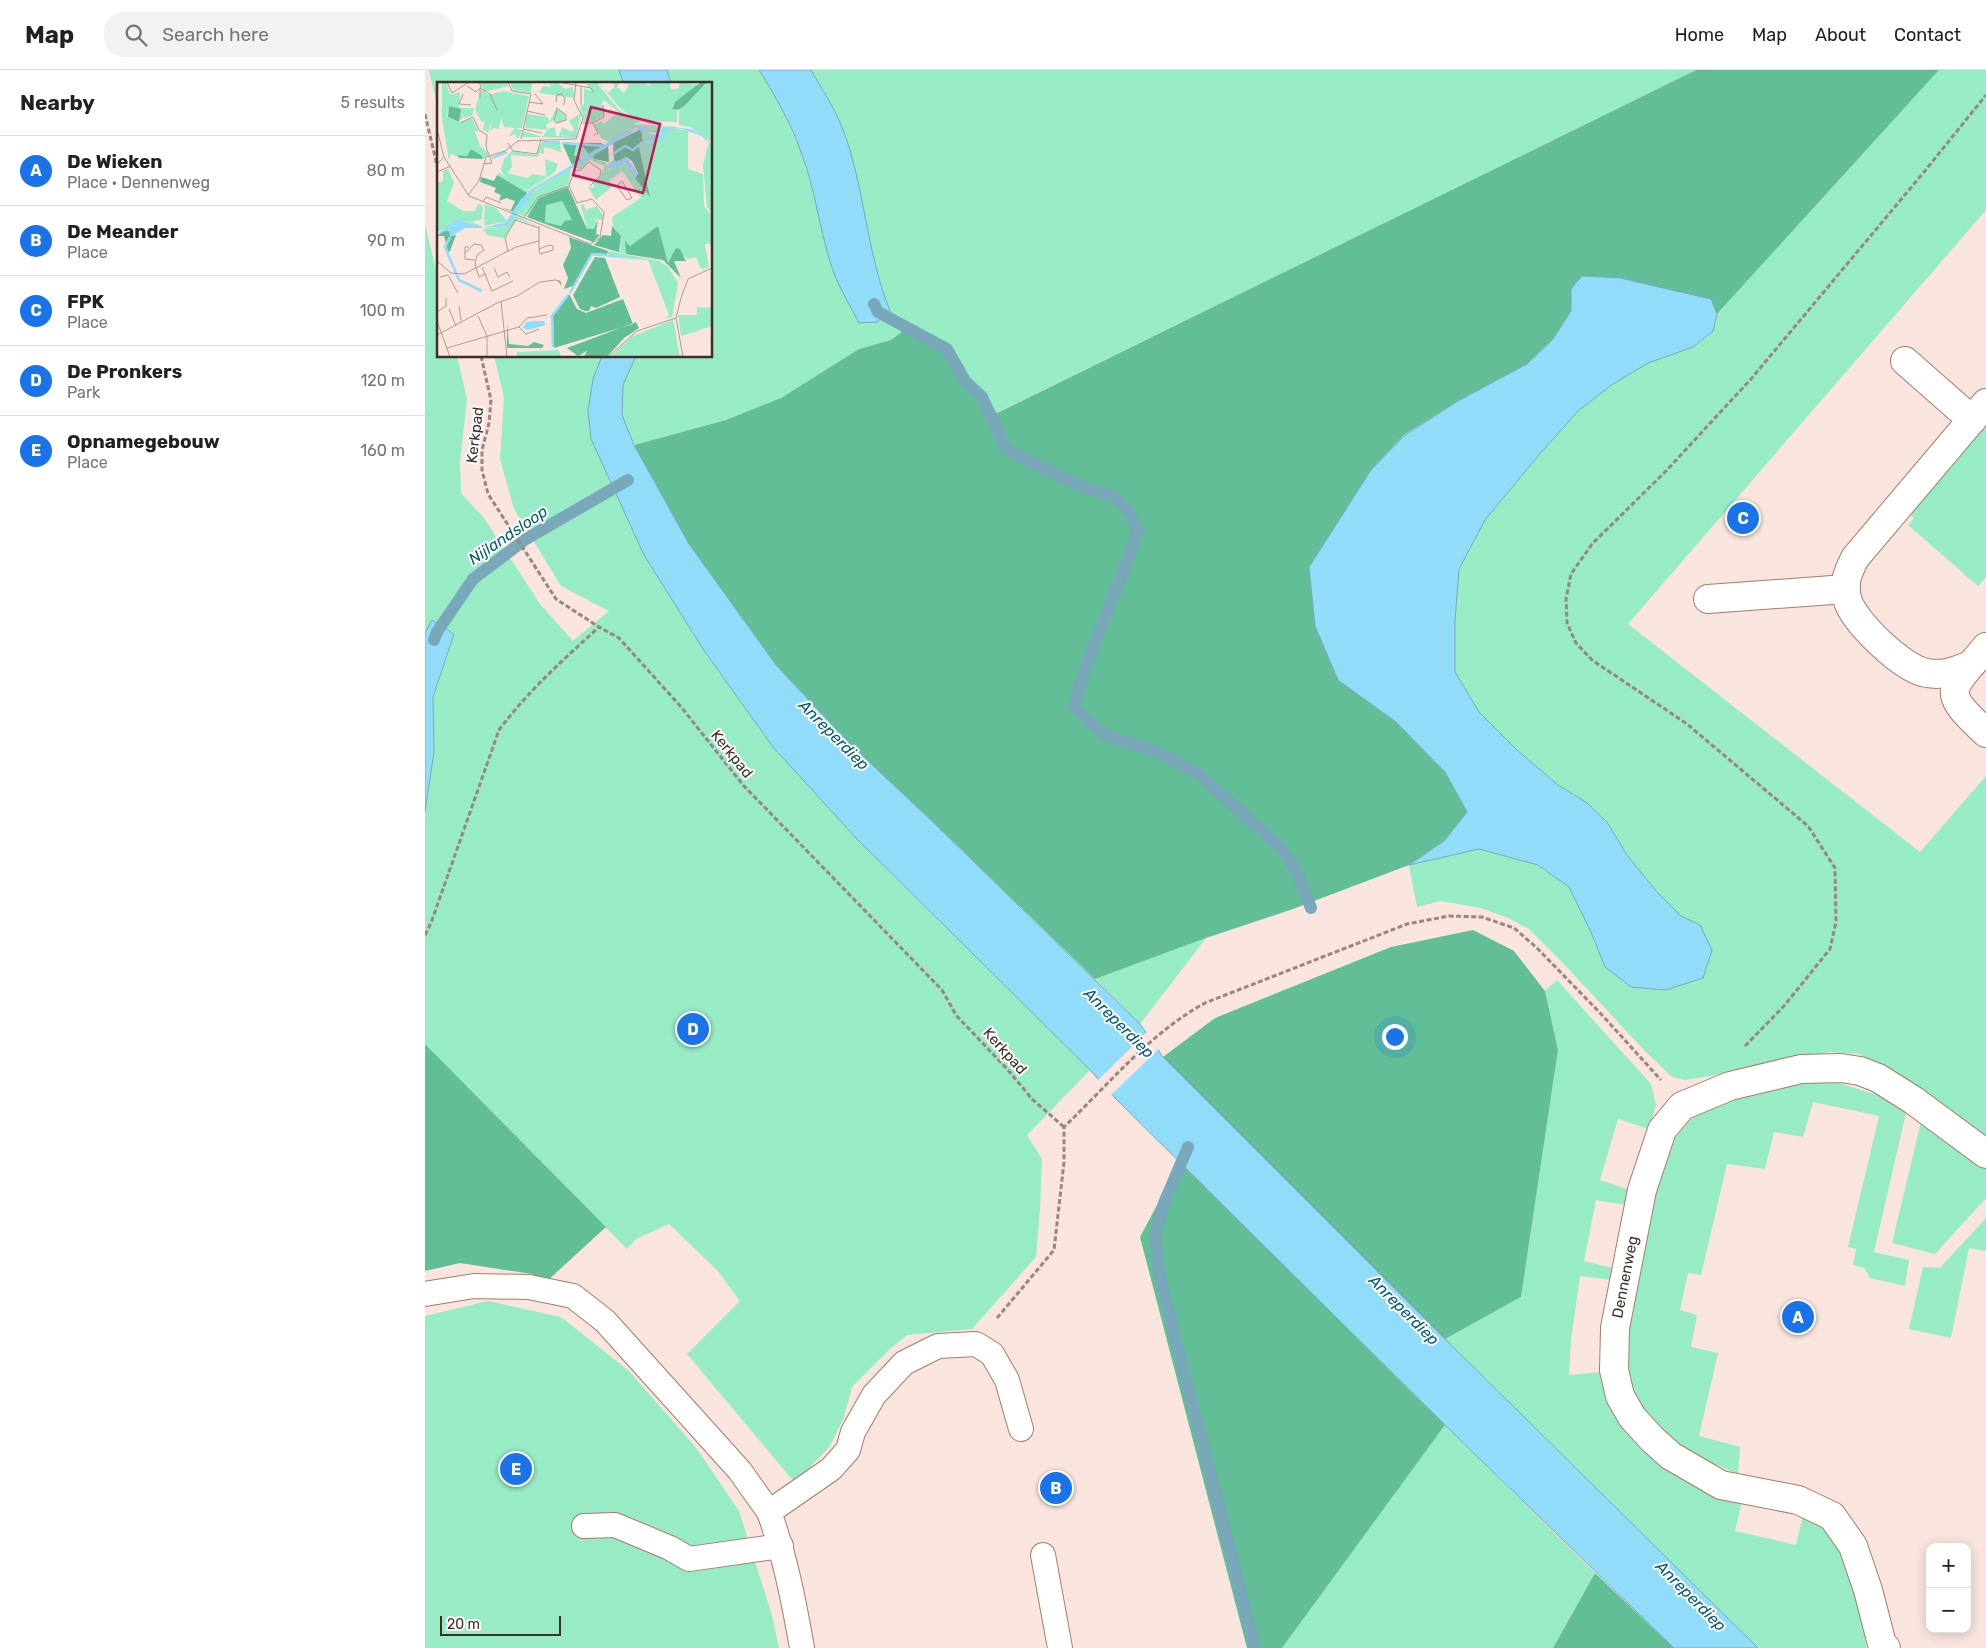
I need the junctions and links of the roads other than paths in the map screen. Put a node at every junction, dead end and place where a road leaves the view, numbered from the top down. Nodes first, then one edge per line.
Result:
1 (1905, 361) dead end
2 (1979, 411) edge
3 (1846, 589) junction
4 (1709, 599) dead end
5 (1979, 656) edge
6 (1913, 669) junction
7 (1963, 711) junction
8 (1986, 734) edge
9 (1986, 1154) edge
10 (425, 1294) edge
11 (1021, 1430) dead end
12 (769, 1512) junction
13 (584, 1526) dead end
14 (781, 1546) junction
15 (1043, 1555) dead end
16 (803, 1648) edge
17 (1060, 1648) edge
18 (1886, 1648) edge

1 - 2 street
2 - 3 street
3 - 4 street
3 - 6 street
5 - 6 street
5 - 7 street
6 - 7 street
7 - 8 street
9 - 18 street, Dennenweg
10 - 12 lane
11 - 12 lane
12 - 14 lane
13 - 14 lane
14 - 16 lane
15 - 17 lane

